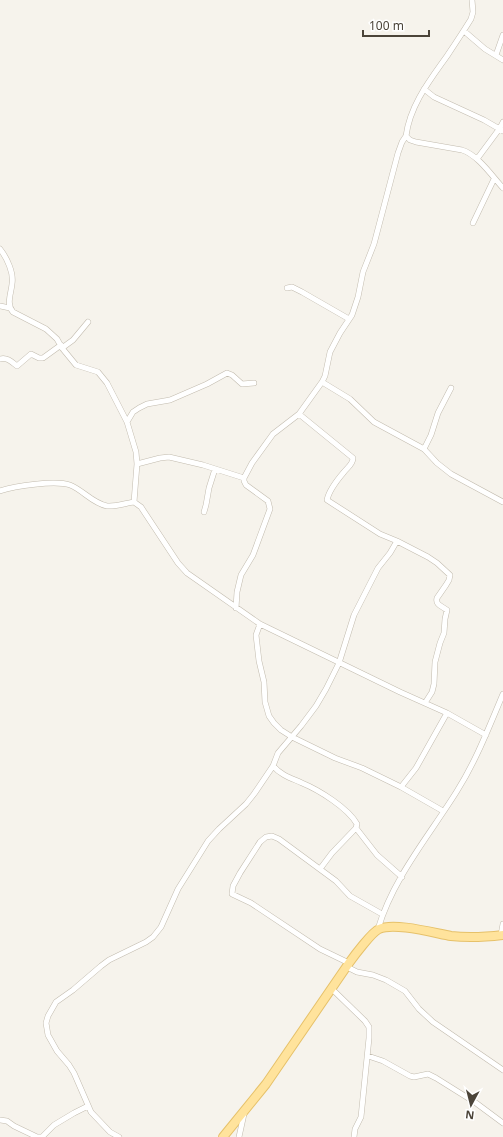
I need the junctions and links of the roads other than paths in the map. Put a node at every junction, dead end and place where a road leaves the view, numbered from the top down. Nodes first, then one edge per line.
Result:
1 (472, 0) edge
2 (464, 31) junction
3 (503, 35) edge
4 (496, 56) junction
5 (503, 60) edge
6 (424, 89) junction
7 (503, 122) edge
8 (502, 129) edge
9 (406, 136) junction
10 (477, 159) junction
11 (494, 179) junction
12 (503, 188) edge
13 (473, 223) dead end
14 (0, 249) edge
15 (287, 288) dead end
16 (0, 306) edge
17 (10, 308) junction
18 (349, 319) junction
19 (88, 322) dead end
20 (62, 346) junction
21 (0, 359) edge
22 (322, 382) junction
23 (254, 383) dead end
24 (451, 388) dead end
25 (299, 414) junction
26 (127, 422) junction
27 (424, 449) junction
28 (138, 464) junction
29 (216, 469) junction
30 (244, 478) junction
31 (0, 491) edge
32 (134, 502) junction
33 (503, 502) edge
34 (204, 512) dead end
35 (397, 541) junction
36 (236, 608) junction
37 (260, 624) junction
38 (339, 663) junction
39 (503, 694) edge
40 (425, 703) junction
41 (447, 713) junction
42 (486, 735) junction
43 (292, 737) junction
44 (273, 766) junction
45 (401, 787) junction
46 (443, 811) junction
47 (356, 828) junction
48 (320, 869) junction
49 (402, 876) junction
50 (382, 914) junction
51 (503, 924) edge
52 (378, 929) junction
53 (502, 935) edge
54 (348, 965) junction
55 (332, 989) junction
56 (368, 1056) junction
57 (503, 1070) edge
58 (88, 1106) junction
59 (245, 1111) junction
60 (0, 1120) edge
61 (503, 1123) edge
62 (119, 1137) edge
63 (223, 1137) edge
64 (238, 1137) edge
65 (354, 1137) edge

1 - 2 street
2 - 4 street
2 - 6 street
3 - 4 street
4 - 5 street
6 - 8 street
6 - 9 street
7 - 8 street
8 - 10 street
9 - 10 street
9 - 18 street
10 - 11 street
11 - 12 street
11 - 13 street
14 - 17 street
15 - 18 street
16 - 17 street
17 - 20 street
18 - 22 street
19 - 20 street
20 - 21 street
20 - 26 street
22 - 25 street
22 - 27 street
23 - 26 street
24 - 27 street
25 - 30 street
25 - 35 street
26 - 28 street
27 - 33 street
28 - 29 street
28 - 32 street
29 - 30 street
29 - 34 street
30 - 36 street
31 - 32 street
32 - 36 street
35 - 38 street
35 - 40 street
36 - 37 street
37 - 38 street
37 - 43 street
38 - 40 street
38 - 43 street
39 - 42 street
40 - 41 street
41 - 42 street
41 - 45 street
42 - 46 street
43 - 44 street
43 - 45 street
44 - 47 street
44 - 58 street
45 - 46 street
46 - 49 street
47 - 48 street
47 - 49 street
48 - 50 street
48 - 54 street
49 - 50 street
50 - 52 street
51 - 53 street
52 - 53 main road
52 - 54 main road
54 - 55 main road
54 - 57 street
55 - 56 street
55 - 59 main road
56 - 61 street
56 - 65 street
58 - 60 street
58 - 62 street
59 - 63 main road
59 - 64 street

